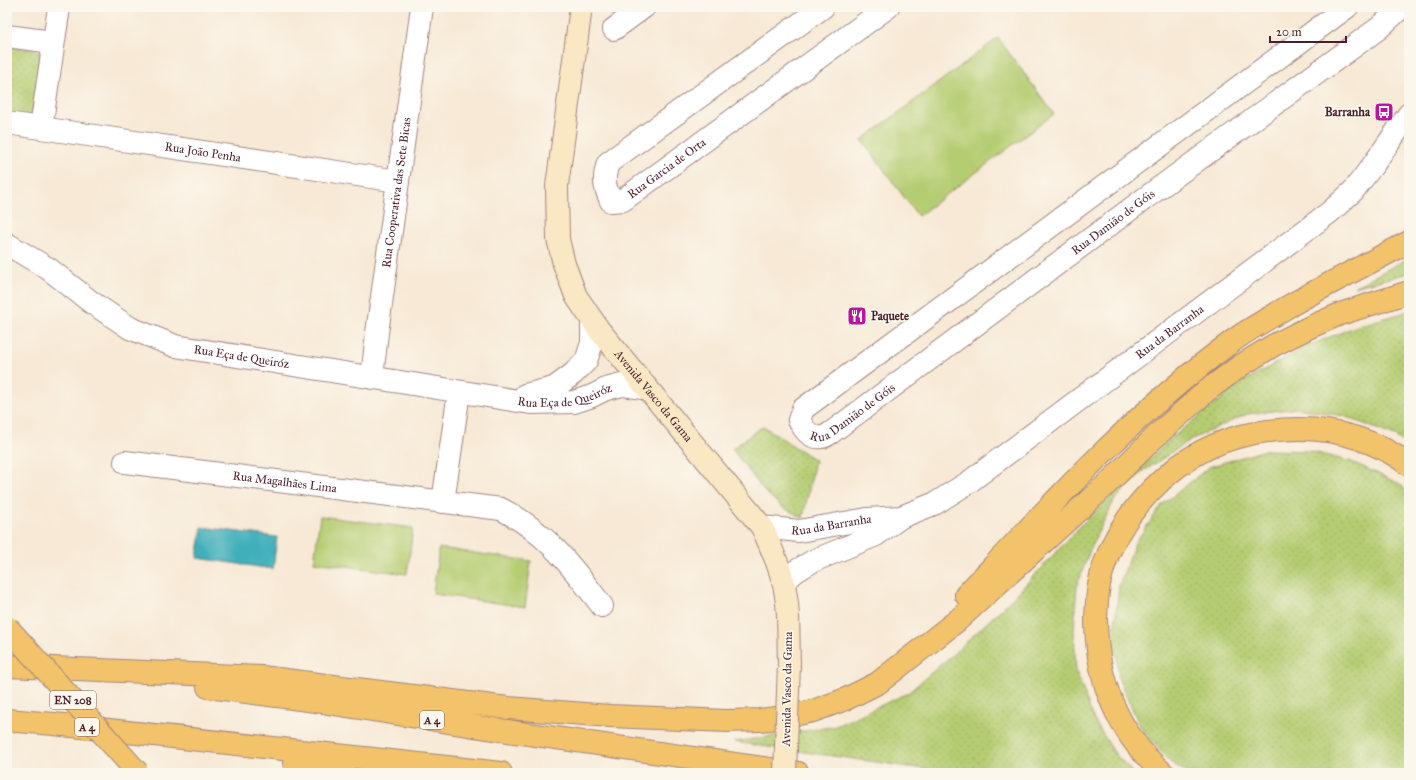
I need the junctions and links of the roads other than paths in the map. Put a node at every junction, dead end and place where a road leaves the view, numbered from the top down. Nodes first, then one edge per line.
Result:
1 (59, 7) edge
2 (422, 7) edge
3 (581, 7) edge
4 (644, 7) edge
5 (823, 7) edge
6 (888, 7) edge
7 (1347, 7) edge
8 (1402, 7) edge
9 (614, 29) dead end
10 (7, 36) edge
11 (53, 42) junction
12 (1409, 114) edge
13 (7, 123) edge
14 (41, 128) junction
15 (398, 181) junction
16 (1409, 242) edge
17 (7, 244) edge
18 (1409, 292) edge
19 (592, 320) junction
20 (372, 378) junction
21 (648, 389) junction
22 (459, 392) junction
23 (504, 398) junction
24 (126, 462) dead end
25 (1409, 465) edge
26 (443, 502) junction
27 (901, 517) junction
28 (762, 527) junction
29 (783, 582) junction
30 (602, 606) dead end
31 (7, 627) edge
32 (7, 666) edge
33 (66, 668) junction
34 (894, 671) junction
35 (7, 720) edge
36 (167, 736) junction
37 (138, 773) edge
38 (344, 773) edge
39 (501, 773) edge
40 (786, 773) edge
41 (798, 773) edge
42 (1163, 773) edge

1 - 11 street
2 - 15 street, Rua Cooperativa das Sete Bicas
3 - 19 main road, Avenida Vasco da Gama
4 - 9 street
5 - 6 street, Rua Garcia de Orta
7 - 8 street, Rua Damião de Góis
10 - 11 street
11 - 14 street
12 - 27 street, Rua da Barranha
13 - 14 street, Rua João Penha
14 - 15 street, Rua João Penha
15 - 20 street, Rua Cooperativa das Sete Bicas
16 - 34 main road
17 - 20 street, Rua Eça de Queiróz
18 - 34 main road
19 - 21 main road, Avenida Vasco da Gama
19 - 23 street, Rua Eça de Queiróz
20 - 22 street, Rua Eça de Queiróz
21 - 23 street, Rua Eça de Queiróz
21 - 28 main road, Avenida Vasco da Gama
22 - 23 street, Rua Eça de Queiróz
22 - 26 street
24 - 26 street, Rua Magalhães Lima
25 - 42 main road
26 - 30 street, Rua Magalhães Lima
27 - 28 street, Rua da Barranha
27 - 29 street, Rua da Barranha
28 - 29 main road, Avenida Vasco da Gama
29 - 40 main road, Avenida Vasco da Gama, bridge
31 - 37 main road, EN 208, bridge
32 - 33 main road, A 4
33 - 34 main road
33 - 41 main road, A 4
35 - 36 main road, A 4
36 - 38 main road
36 - 39 main road, A 4

